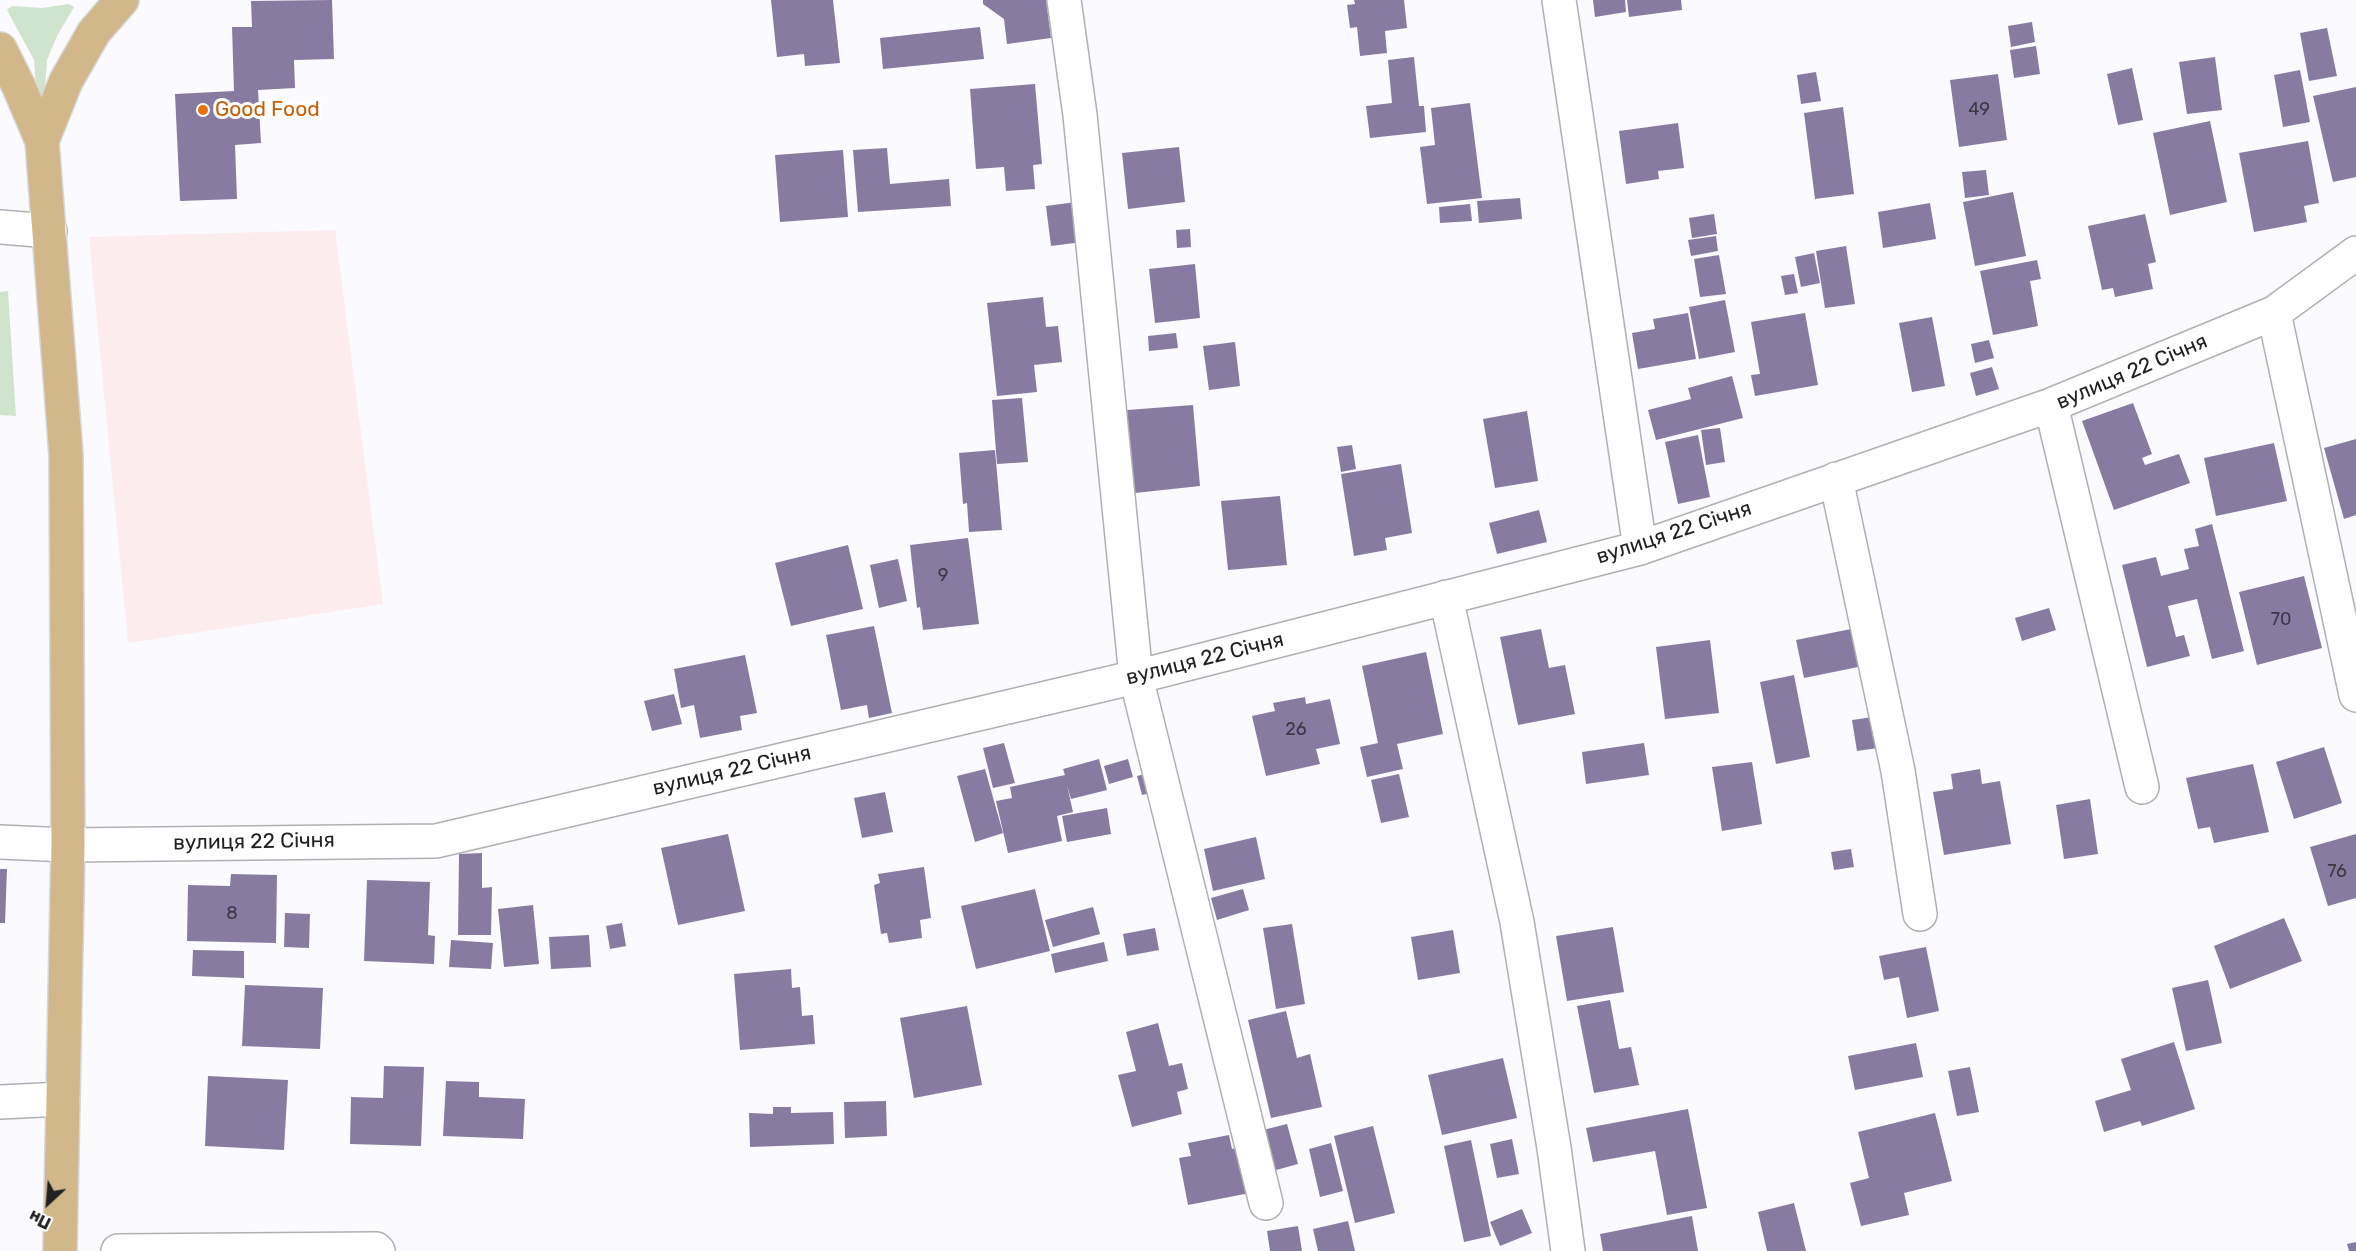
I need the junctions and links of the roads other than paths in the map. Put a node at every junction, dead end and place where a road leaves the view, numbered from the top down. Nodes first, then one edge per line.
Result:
1 (122, 0) edge
2 (1064, 0) edge
3 (1559, 0) edge
4 (0, 49) edge
5 (42, 141) junction
6 (0, 226) edge
7 (50, 231) junction
8 (2356, 254) edge
9 (2274, 313) junction
10 (2051, 405) junction
11 (1836, 479) junction
12 (1640, 548) junction
13 (1446, 597) junction
14 (1136, 677) junction
15 (2356, 695) edge
16 (2142, 787) dead end
17 (0, 842) edge
18 (68, 845) junction
19 (1920, 914) dead end
20 (63, 1099) junction
21 (0, 1102) edge
22 (1266, 1203) dead end
23 (60, 1251) edge
24 (118, 1251) edge
25 (378, 1251) edge
26 (1568, 1251) edge

1 - 5 main road
2 - 14 street
3 - 12 street
4 - 5 main road
5 - 7 main road
6 - 7 street
7 - 18 main road
8 - 9 street, вулиця 22 Січня
9 - 10 street, вулиця 22 Січня
9 - 15 street
10 - 11 street, вулиця 22 Січня
10 - 16 street
11 - 12 street, вулиця 22 Січня
11 - 19 street
12 - 13 street, вулиця 22 Січня
13 - 14 street, вулиця 22 Січня
13 - 26 street
14 - 18 street, вулиця 22 Січня
14 - 22 street
17 - 18 street, вулиця 22 Січня
18 - 20 main road
20 - 21 street
20 - 23 main road
24 - 25 street

